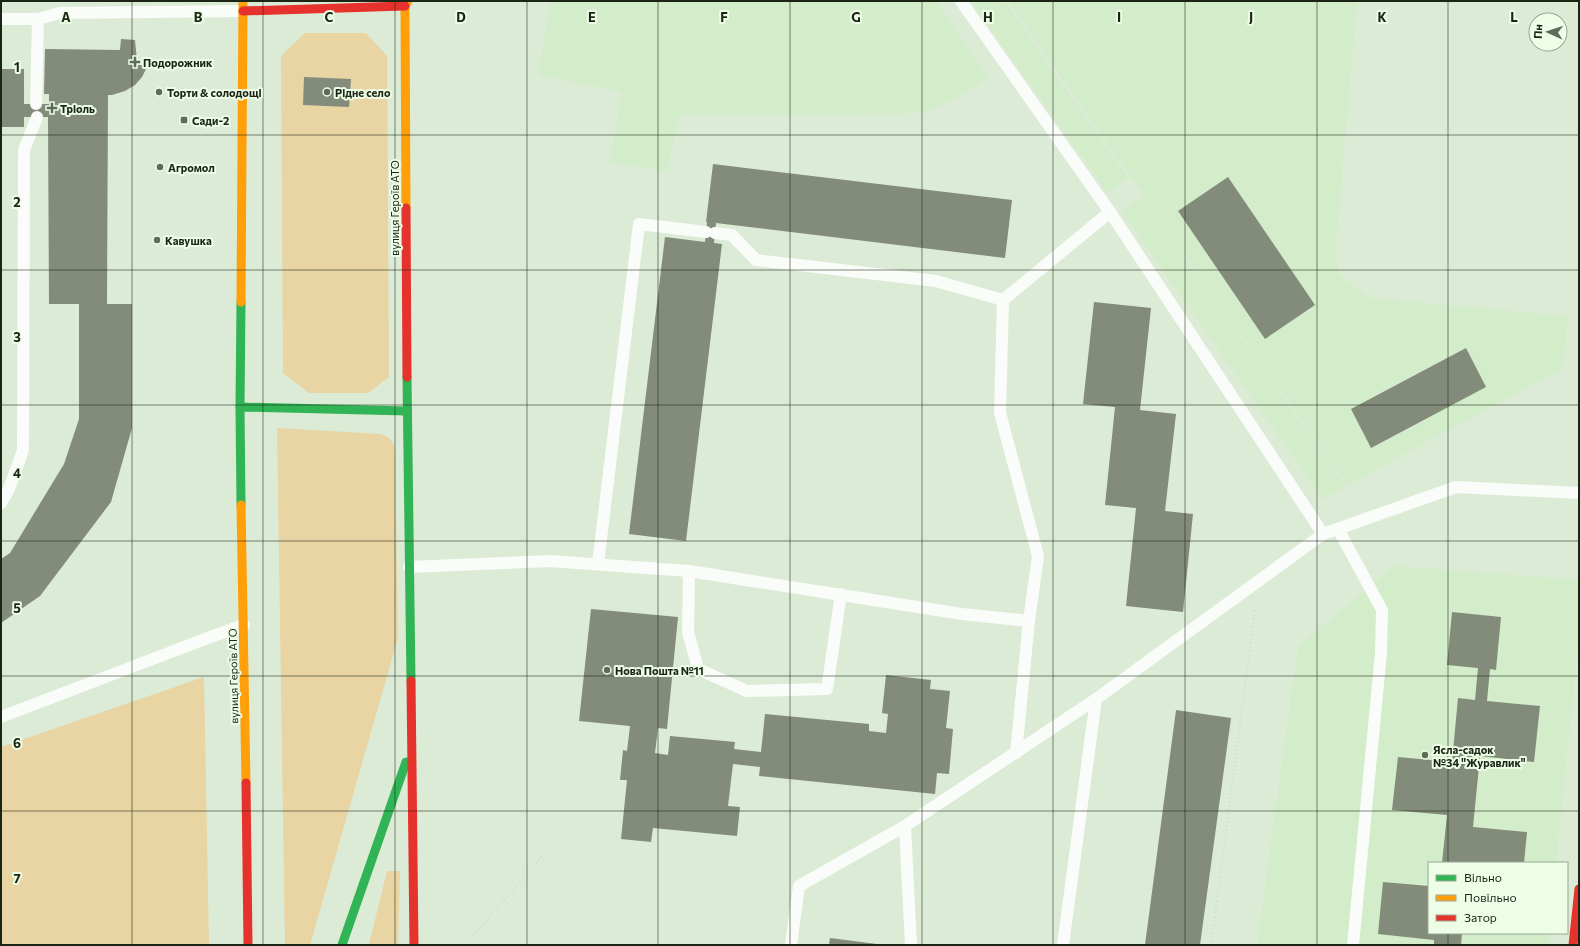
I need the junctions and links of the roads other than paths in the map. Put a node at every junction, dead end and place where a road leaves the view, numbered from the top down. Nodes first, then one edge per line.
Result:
1 (961, 1) edge
2 (406, 3) edge
3 (243, 6) edge
4 (1, 19) edge
5 (38, 19) junction
6 (36, 104) dead end
7 (37, 117) dead end
8 (1110, 212) junction
9 (1003, 300) junction
10 (240, 406) junction
11 (407, 411) junction
12 (1579, 493) edge
13 (1, 503) edge
14 (1338, 529) junction
15 (1323, 534) junction
16 (598, 564) junction
17 (409, 567) junction
18 (689, 570) junction
19 (841, 594) junction
20 (1028, 621) junction
21 (244, 625) junction
22 (1096, 699) junction
23 (1, 717) edge
24 (412, 747) junction
25 (1016, 753) junction
26 (905, 826) junction
27 (1579, 888) edge
28 (248, 945) edge
29 (342, 945) edge
30 (414, 945) edge
31 (791, 945) edge
32 (912, 945) edge
33 (1063, 945) edge
34 (1353, 945) edge
35 (1573, 945) edge

1 - 8 lane
2 - 3 street, вулиця Героїв АТО
2 - 11 street, вулиця Героїв АТО
3 - 5 lane
3 - 10 street, вулиця Героїв АТО
4 - 5 lane
5 - 6 lane
7 - 13 lane
8 - 9 lane
8 - 15 lane
9 - 16 lane
9 - 20 lane
10 - 11 street
10 - 21 street, вулиця Героїв АТО
11 - 17 street, вулиця Героїв АТО
12 - 14 lane
14 - 15 lane
14 - 34 lane
15 - 22 lane
16 - 17 lane
16 - 18 lane
17 - 24 street, вулиця Героїв АТО
18 - 19 lane
18 - 19 lane
19 - 20 lane
20 - 25 lane
21 - 23 lane
21 - 28 street, вулиця Героїв АТО
22 - 25 lane
22 - 33 lane
24 - 29 street
24 - 30 street, вулиця Героїв АТО
25 - 26 lane
26 - 31 lane
26 - 32 lane
27 - 35 street

